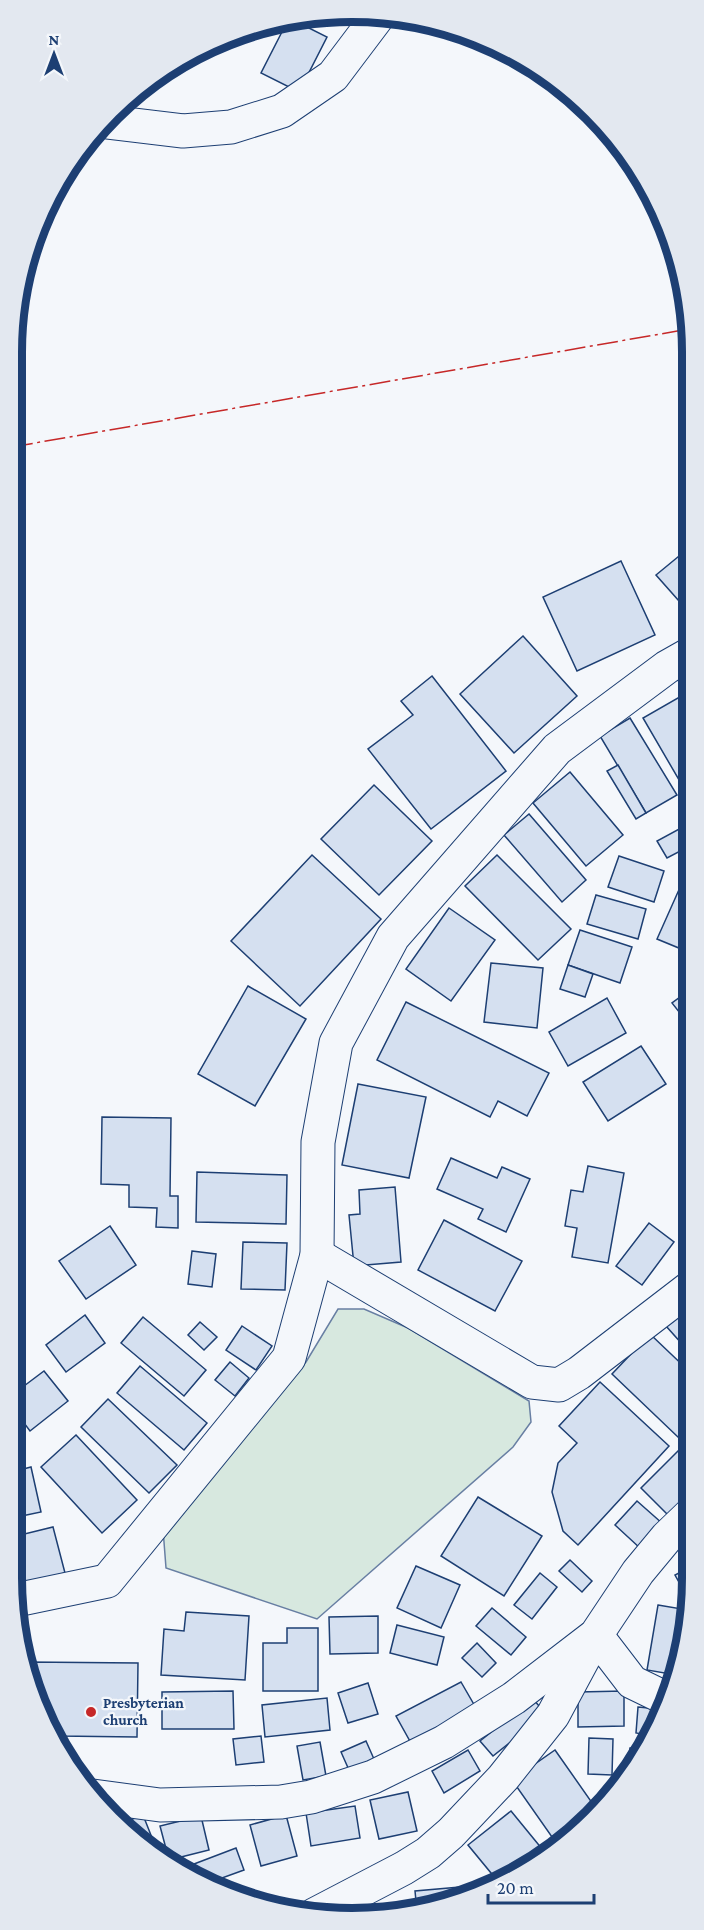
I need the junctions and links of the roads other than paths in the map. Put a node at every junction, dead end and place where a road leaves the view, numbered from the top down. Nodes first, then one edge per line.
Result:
1 (373, 23) edge
2 (115, 123) edge
3 (681, 659) edge
4 (317, 1255) junction
5 (681, 1295) edge
6 (681, 1524) edge
7 (23, 1599) edge
8 (596, 1635) junction
9 (659, 1695) edge
10 (107, 1798) edge
11 (329, 1907) edge

1 - 2 main road
3 - 4 main road
4 - 5 main road
4 - 7 main road
6 - 8 main road
8 - 9 main road
8 - 10 main road
8 - 11 main road

